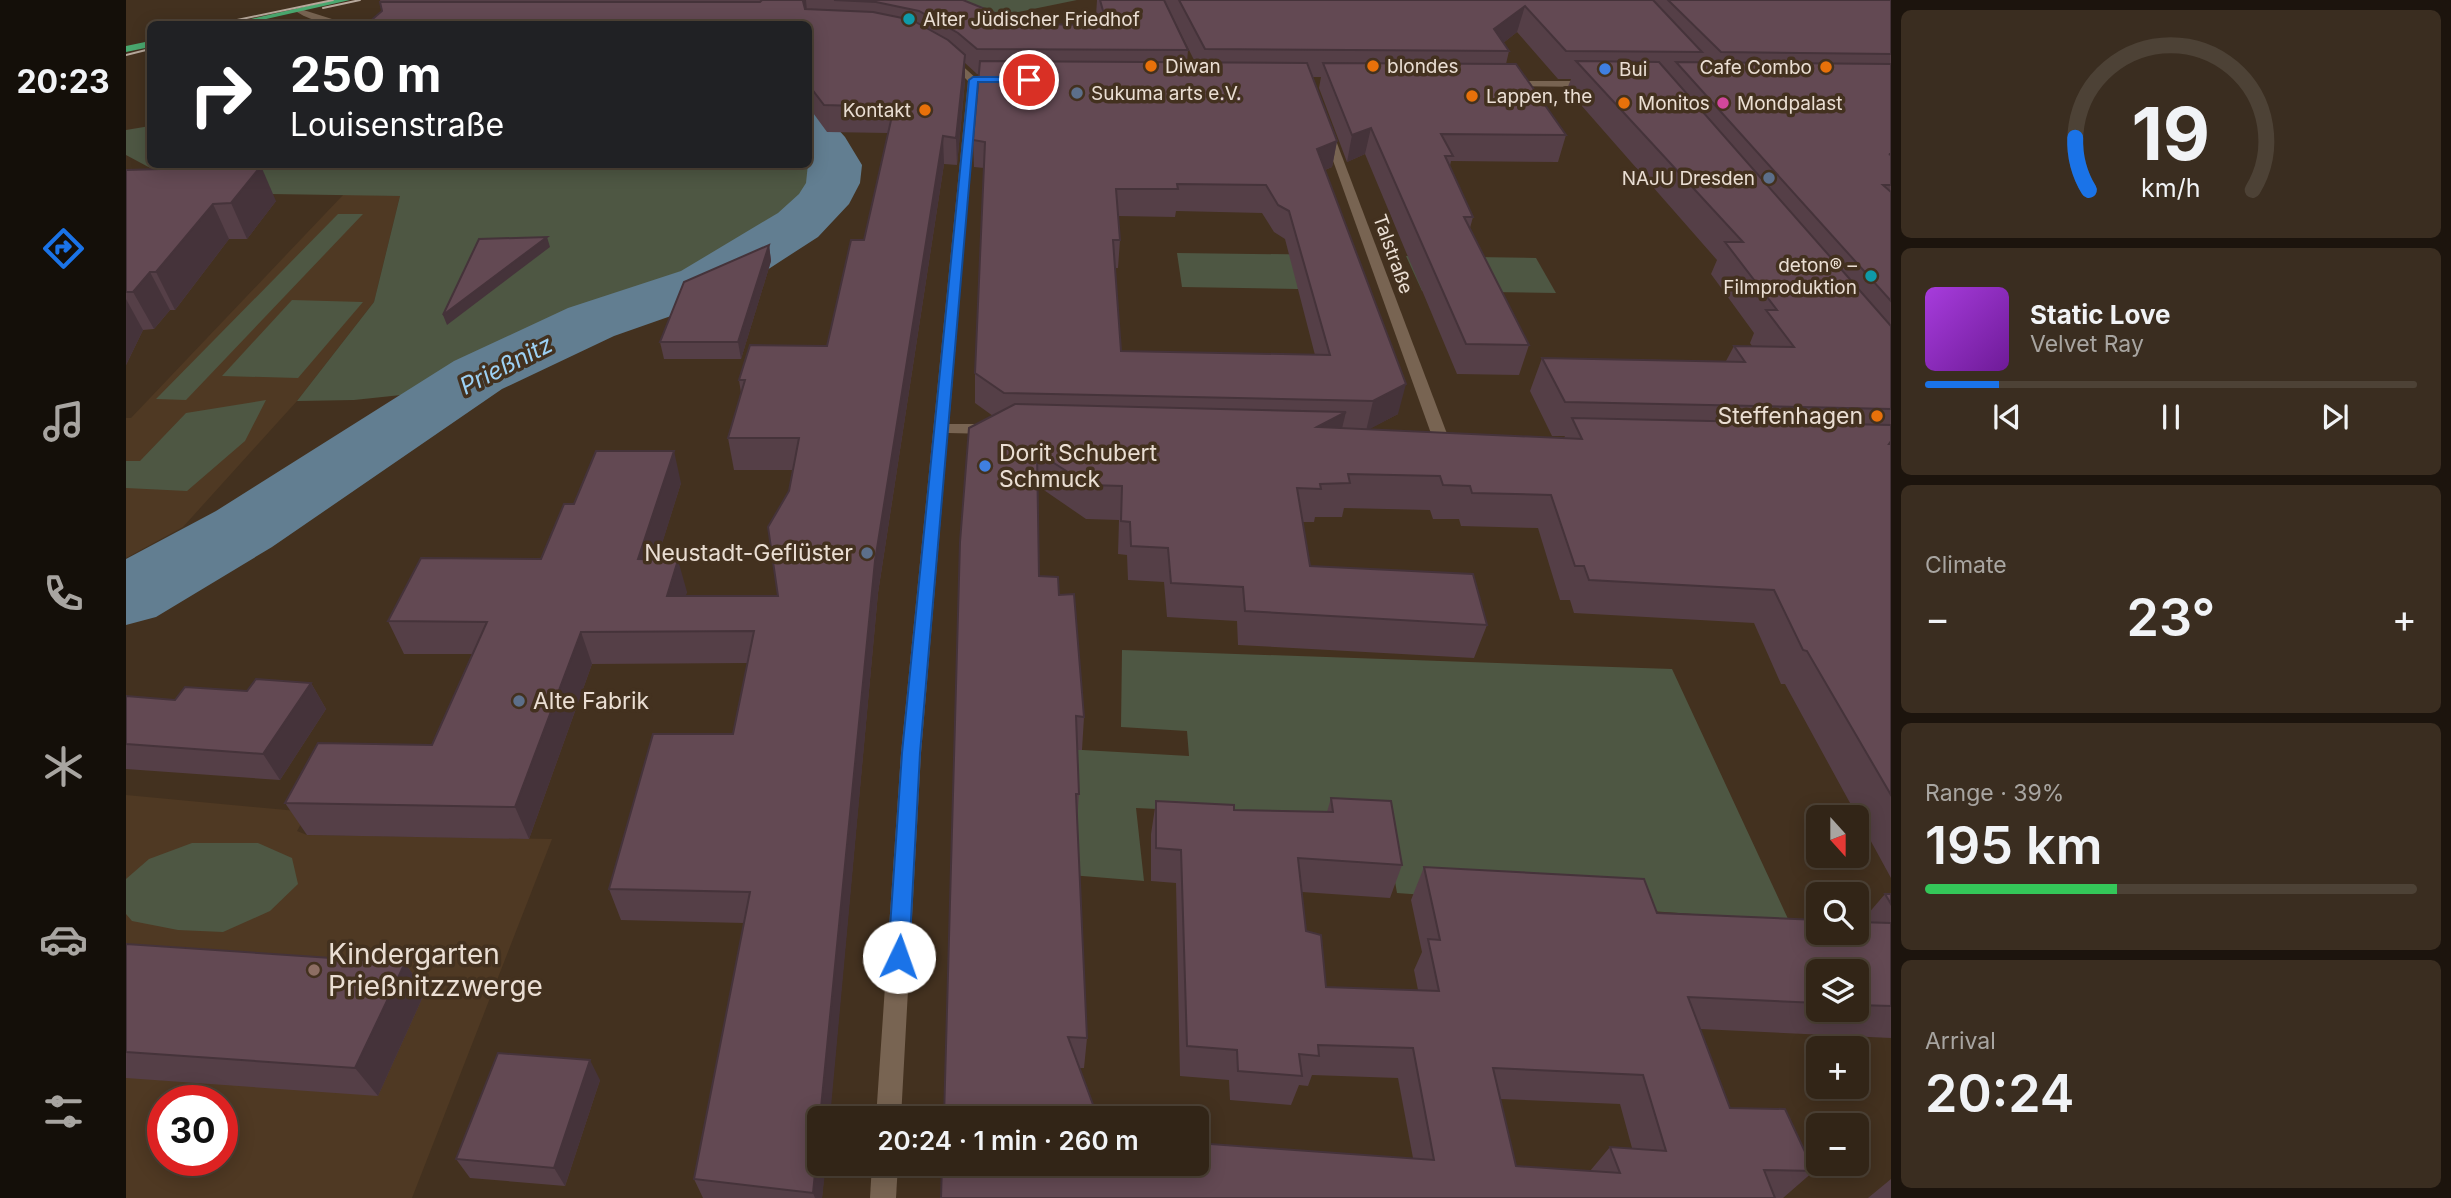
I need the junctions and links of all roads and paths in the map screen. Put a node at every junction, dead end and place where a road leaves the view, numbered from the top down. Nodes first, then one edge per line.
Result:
1 (346, 0) edge
2 (300, 10) junction
3 (248, 21) edge
4 (324, 21) edge
5 (147, 45) edge
6 (933, 46) edge
7 (126, 50) edge
8 (1492, 83) edge
9 (1599, 84) edge
10 (1323, 120) edge
11 (942, 428) junction
12 (1011, 429) edge
13 (1441, 439) edge
14 (889, 1106) edge
15 (885, 1176) edge
16 (883, 1198) edge

1 - 2 main road
2 - 3 main road
2 - 4 street
5 - 7 main road
6 - 11 street
8 - 9 street
10 - 13 street, Talstraße
11 - 12 street
11 - 14 street
15 - 16 street

